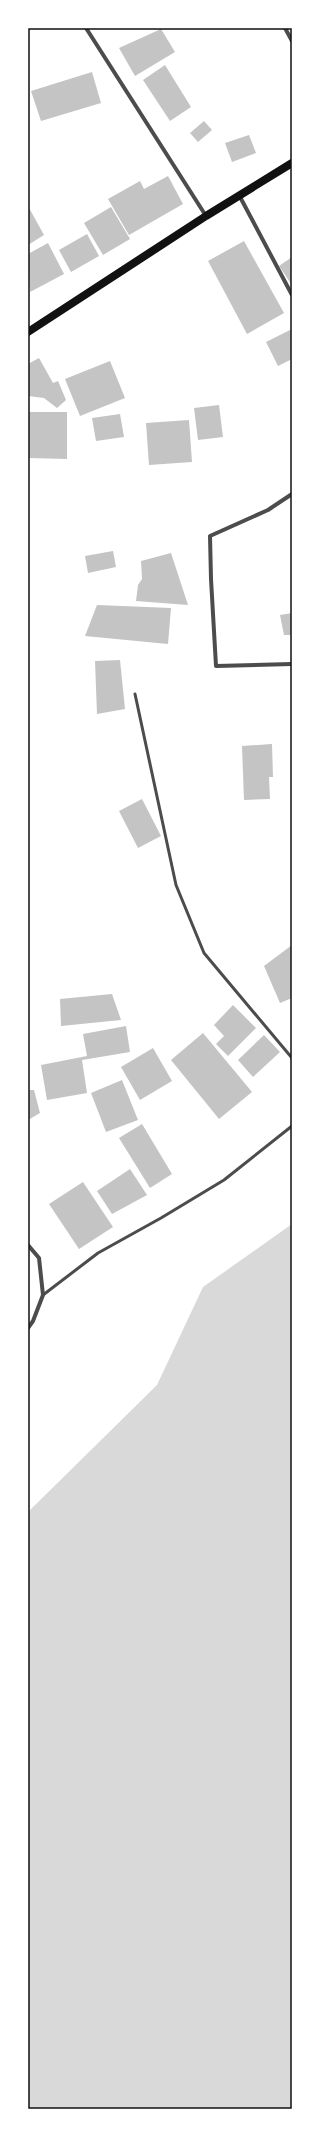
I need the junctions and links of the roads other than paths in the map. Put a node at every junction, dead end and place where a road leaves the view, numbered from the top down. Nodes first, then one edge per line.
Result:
1 (86, 28) edge
2 (285, 28) edge
3 (292, 41) edge
4 (292, 163) edge
5 (239, 195) junction
6 (206, 216) junction
7 (292, 294) edge
8 (28, 332) edge
9 (292, 494) edge
10 (292, 664) edge
11 (135, 694) dead end
12 (292, 1058) edge
13 (292, 1126) edge
14 (28, 1245) edge
15 (43, 1295) junction
16 (28, 1328) edge

1 - 6 street
2 - 3 street
4 - 5 main road
5 - 6 main road
5 - 7 street
6 - 8 main road
9 - 10 street
11 - 12 lane
13 - 15 lane
14 - 15 street
15 - 16 street

